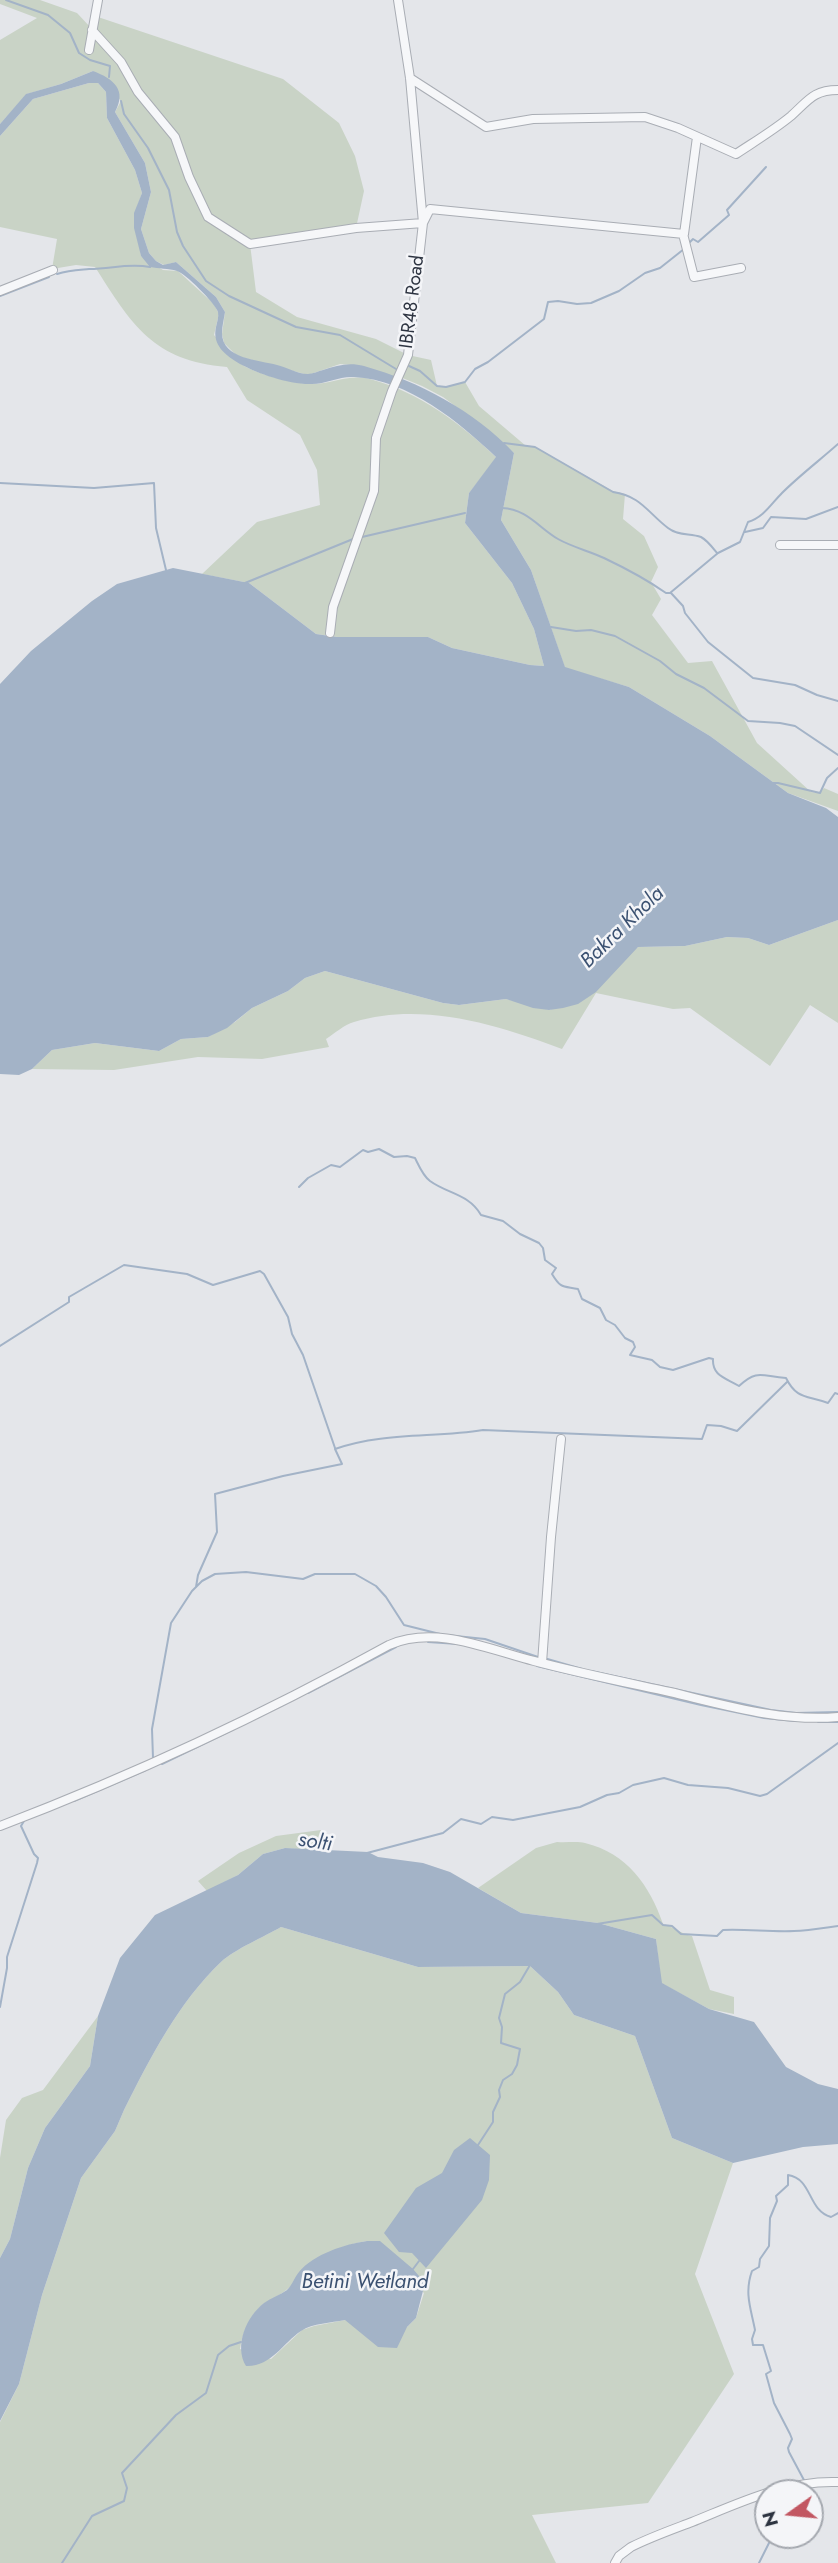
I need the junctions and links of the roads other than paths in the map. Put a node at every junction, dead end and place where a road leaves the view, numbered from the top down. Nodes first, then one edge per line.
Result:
1 (98, 0) edge
2 (398, 0) edge
3 (92, 30) junction
4 (89, 50) dead end
5 (410, 78) junction
6 (838, 90) edge
7 (696, 137) junction
8 (423, 223) junction
9 (683, 234) junction
10 (741, 268) dead end
11 (53, 270) dead end
12 (0, 291) edge
13 (780, 545) dead end
14 (838, 545) edge
15 (330, 633) dead end
16 (561, 1439) dead end
17 (542, 1663) junction
18 (838, 1717) edge
19 (0, 1826) edge
20 (837, 2479) edge
21 (615, 2563) edge

1 - 3 street
2 - 5 street, IBR48 Road
3 - 4 street
3 - 8 street
5 - 7 street
5 - 8 street, IBR48 Road
6 - 7 street
7 - 9 street
8 - 9 street
8 - 15 street, IBR48 Road
9 - 10 street
11 - 12 street
13 - 14 street
16 - 17 street
17 - 18 street
17 - 19 street
20 - 21 street

